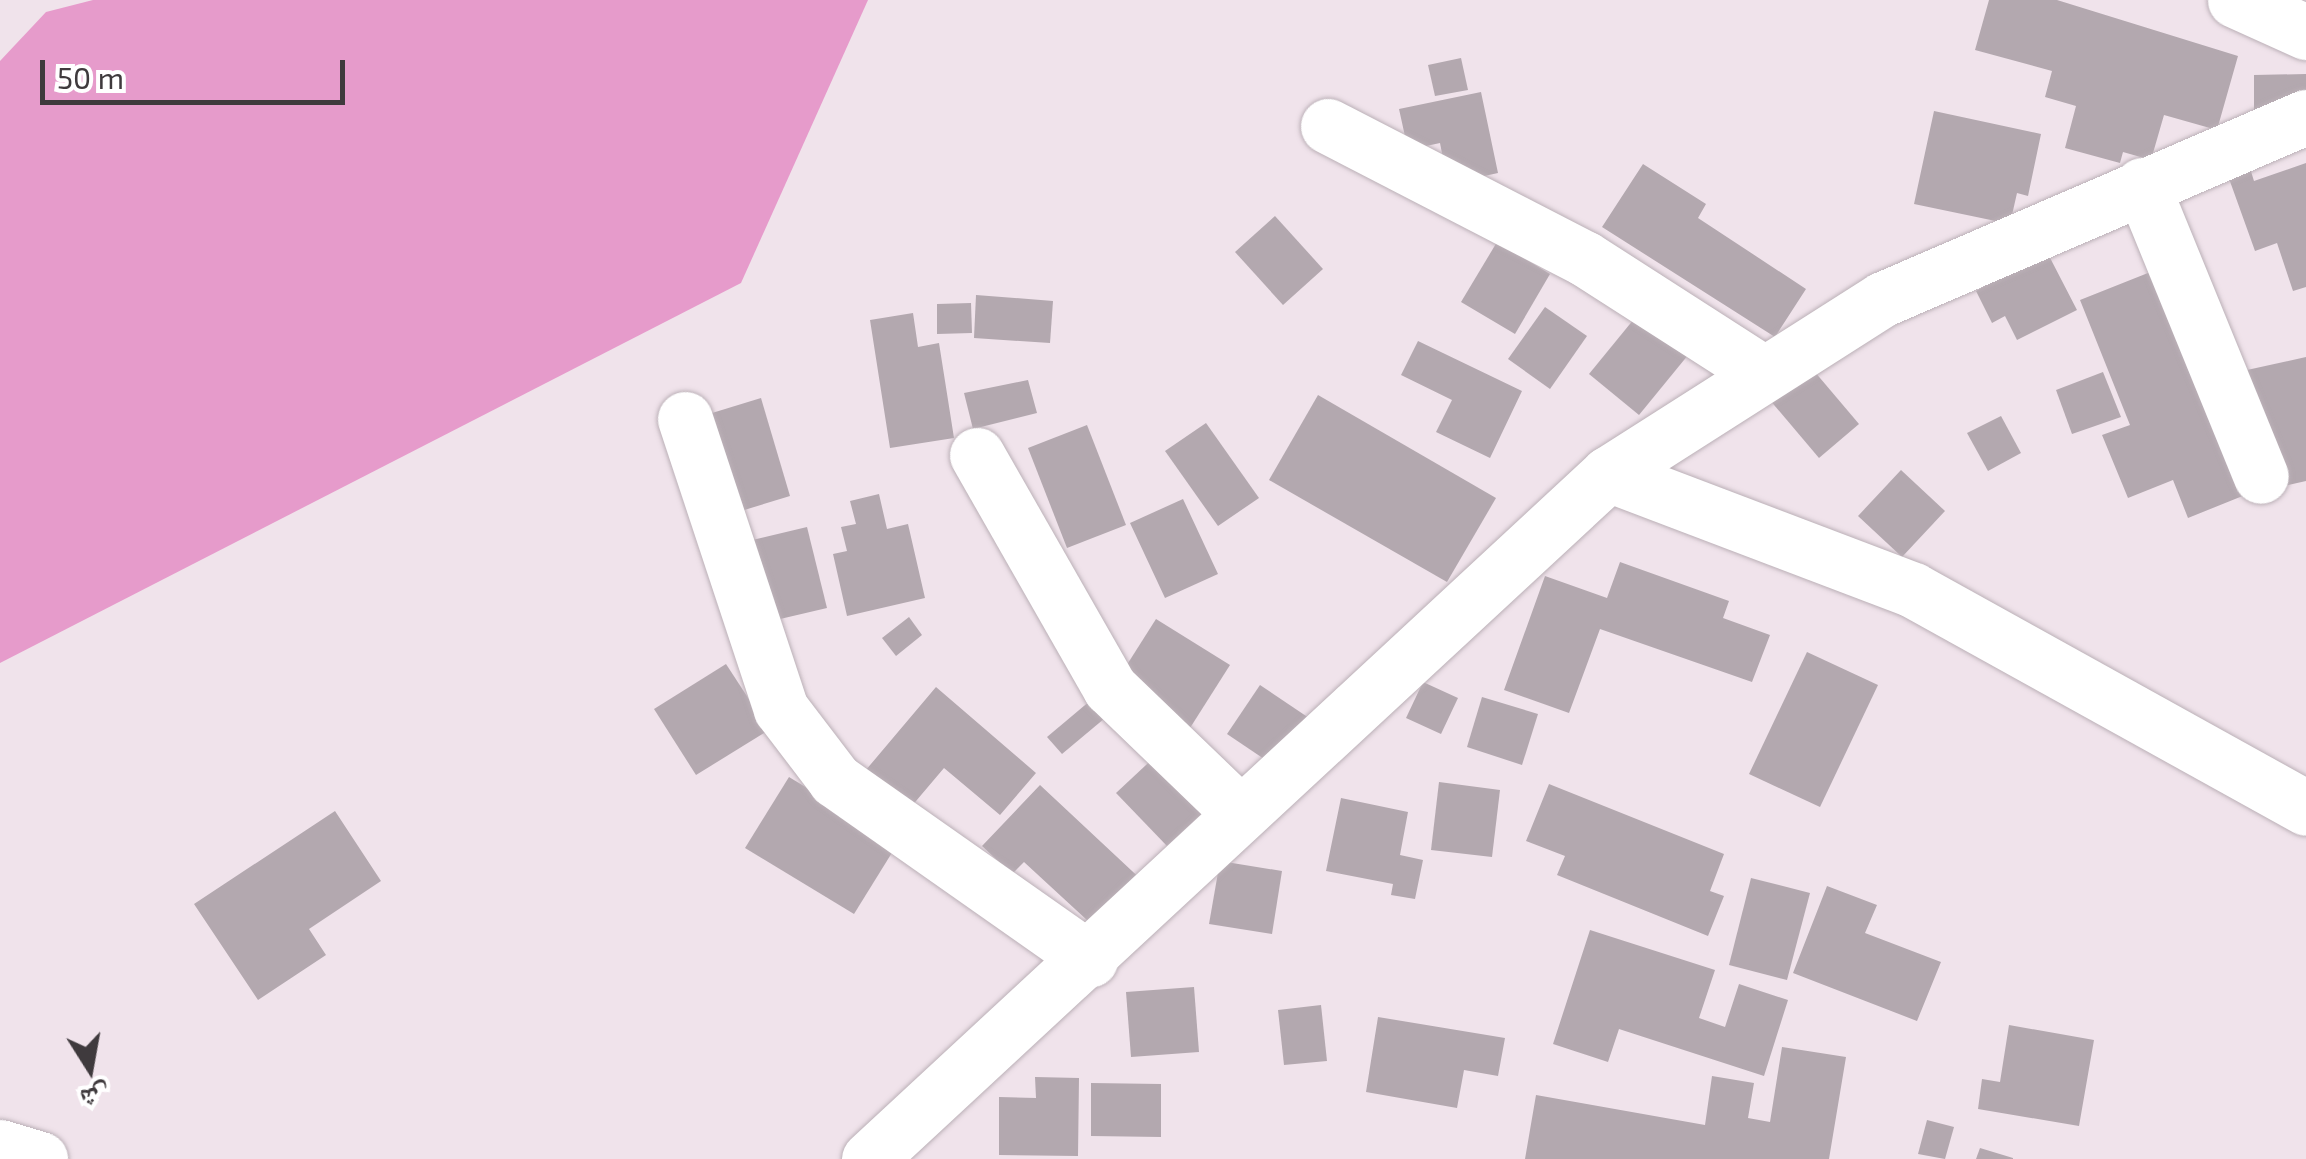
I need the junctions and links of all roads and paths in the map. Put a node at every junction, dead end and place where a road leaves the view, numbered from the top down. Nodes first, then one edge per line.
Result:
1 (2235, 0) edge
2 (2306, 32) edge
3 (2306, 117) edge
4 (1328, 126) dead end
5 (2142, 185) junction
6 (1760, 372) junction
7 (686, 418) dead end
8 (978, 455) dead end
9 (1608, 474) junction
10 (2261, 476) dead end
11 (2306, 808) edge
12 (1240, 814) junction
13 (1090, 959) junction
14 (0, 1147) edge
15 (40, 1159) edge
16 (869, 1159) edge

1 - 2 street
3 - 5 street
4 - 6 street
5 - 6 street
5 - 10 street
6 - 9 street
7 - 13 street
8 - 12 street
9 - 11 street
9 - 12 street
12 - 13 street
13 - 16 street
14 - 15 street

